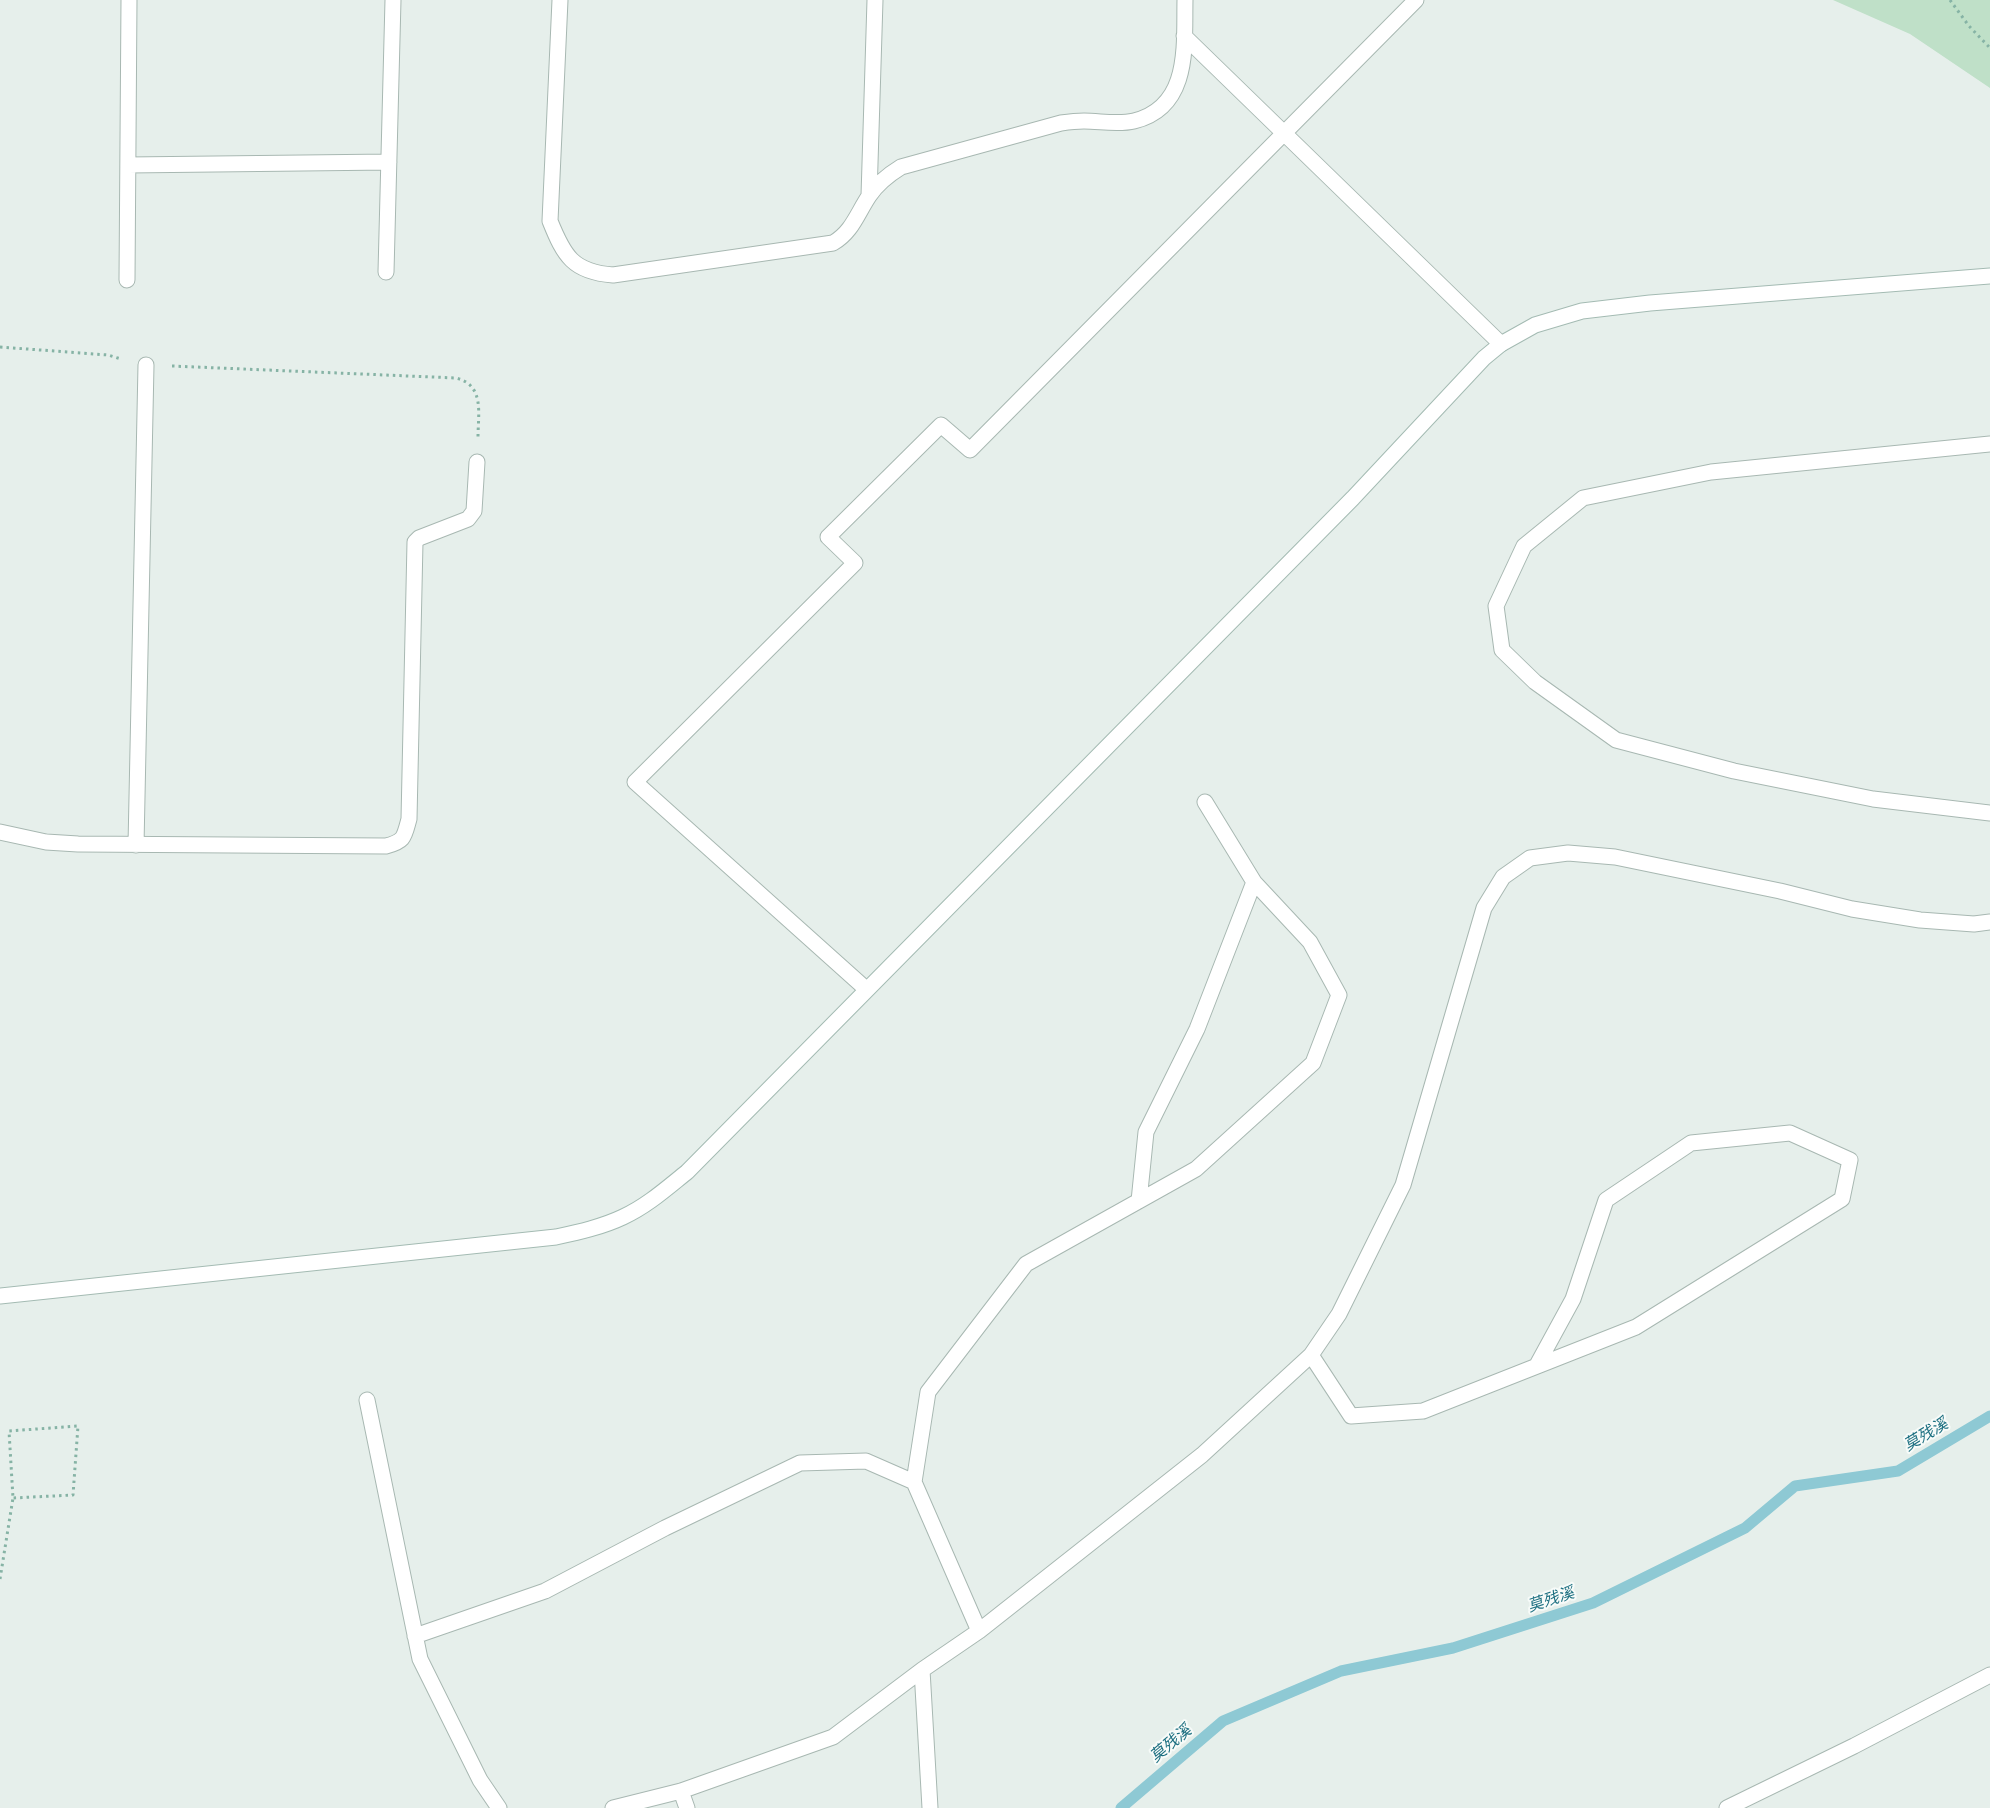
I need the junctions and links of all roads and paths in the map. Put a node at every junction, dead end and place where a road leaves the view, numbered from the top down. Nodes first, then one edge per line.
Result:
1 (129, 0) edge
2 (393, 0) edge
3 (560, 0) edge
4 (876, 0) edge
5 (1185, 0) edge
6 (1416, 0) edge
7 (1950, 0) edge
8 (1184, 36) junction
9 (1990, 48) edge
10 (1283, 134) junction
11 (388, 162) junction
12 (128, 165) junction
13 (869, 196) junction
14 (386, 272) dead end
15 (1990, 276) edge
16 (127, 280) dead end
17 (1501, 344) junction
18 (0, 347) edge
19 (146, 365) junction
20 (1990, 444) edge
21 (477, 462) joint
22 (1205, 802) dead end
23 (1990, 812) edge
24 (0, 832) edge
25 (136, 845) junction
26 (1254, 882) junction
27 (1990, 922) edge
28 (866, 989) junction
29 (1139, 1201) junction
30 (0, 1296) edge
31 (1311, 1355) junction
32 (1536, 1366) junction
33 (366, 1400) dead end
34 (914, 1482) junction
35 (13, 1498) junction
36 (0, 1579) edge
37 (979, 1631) junction
38 (415, 1636) junction
39 (922, 1670) junction
40 (1990, 1675) edge
41 (681, 1791) junction
42 (499, 1808) edge
43 (613, 1808) edge
44 (687, 1808) edge
45 (930, 1808) edge
46 (1727, 1808) edge

1 - 12 street
2 - 11 street
3 - 13 street
4 - 13 street
5 - 8 street
6 - 10 street
7 - 9 path
8 - 10 street
8 - 13 street
10 - 17 street
10 - 28 street
11 - 12 street
11 - 14 street
12 - 16 street
15 - 17 street
17 - 28 street
18 - 19 path
19 - 21 path
19 - 25 street
20 - 23 street
21 - 25 street
22 - 26 street
24 - 25 street
26 - 29 street
26 - 29 street
27 - 31 street
28 - 30 street
29 - 34 street
31 - 32 street
31 - 37 street
32 - 32 street
33 - 38 street
34 - 37 street
34 - 38 street
35 - 35 path
35 - 36 path
37 - 39 street
38 - 42 street
39 - 41 street
39 - 45 street
40 - 46 street
41 - 43 street
41 - 44 street

